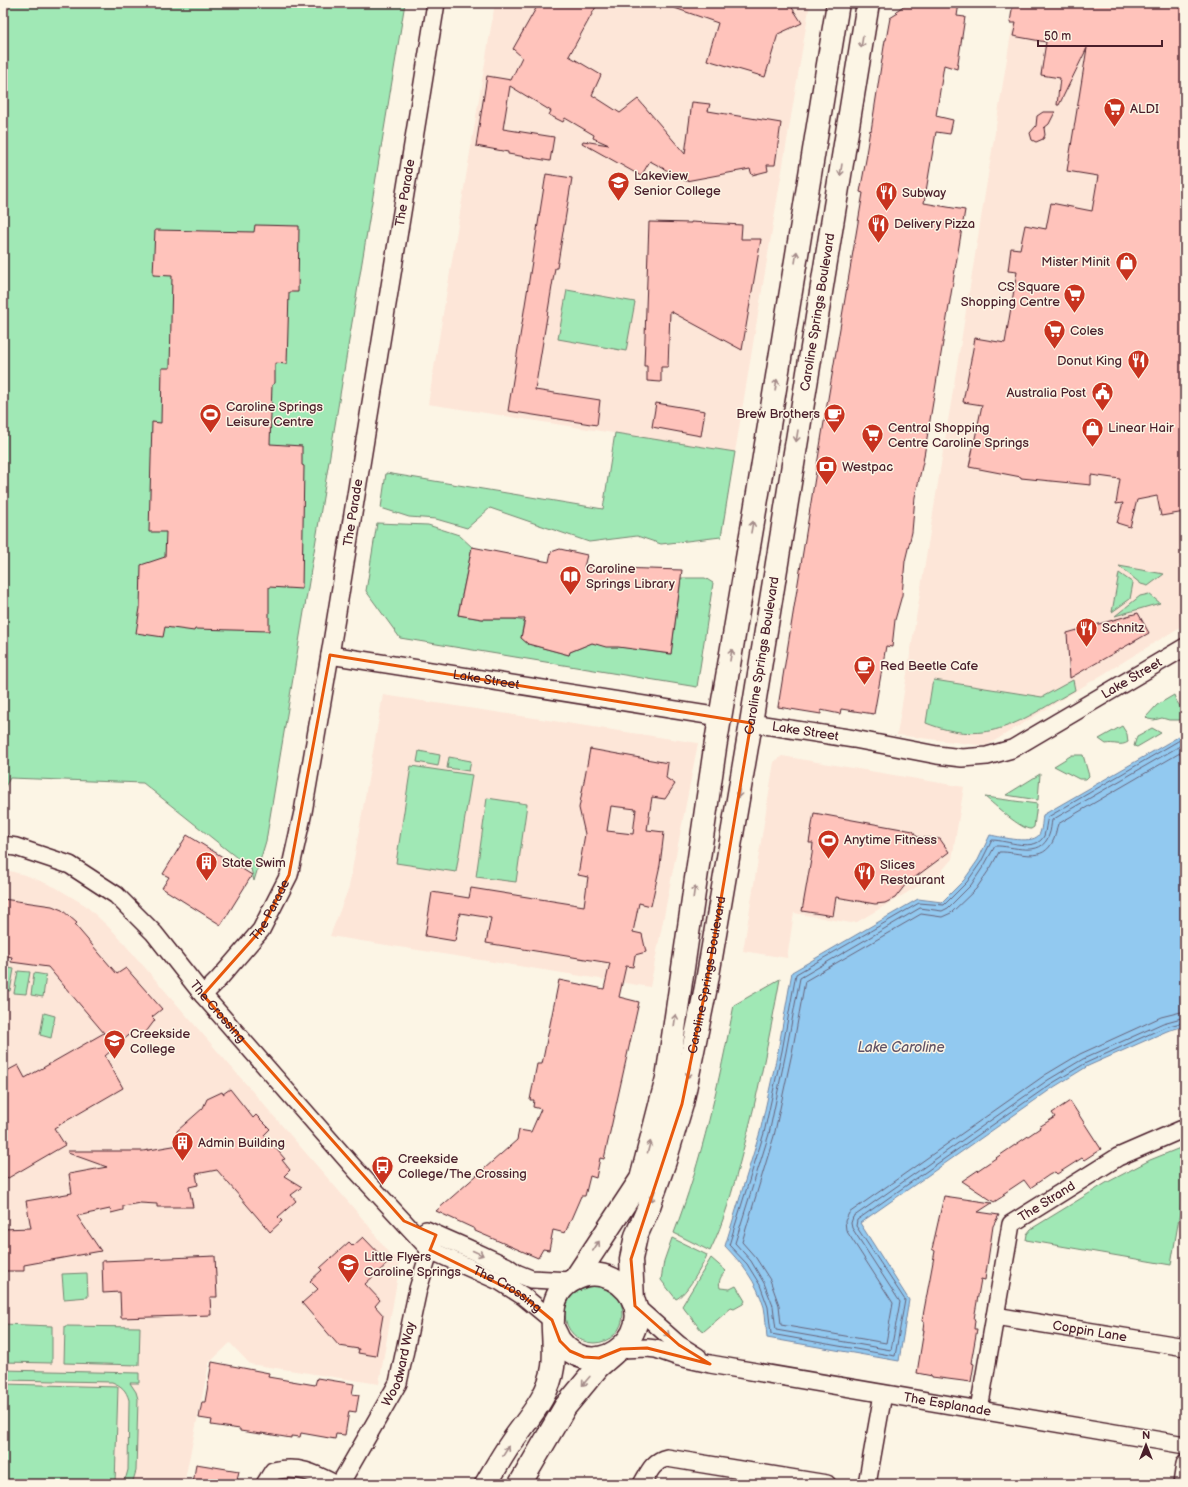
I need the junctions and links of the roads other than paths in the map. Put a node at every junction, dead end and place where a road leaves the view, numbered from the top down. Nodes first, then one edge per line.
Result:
1 (436, 3) edge
2 (838, 3) edge
3 (868, 3) edge
4 (1185, 647) edge
5 (330, 655) junction
6 (720, 718) junction
7 (750, 723) junction
8 (3, 844) edge
9 (203, 995) junction
10 (1185, 1128) edge
11 (404, 1221) junction
12 (436, 1235) junction
13 (430, 1250) junction
14 (573, 1280) junction
15 (634, 1303) junction
16 (995, 1316) junction
17 (553, 1324) junction
18 (1185, 1347) edge
19 (617, 1351) junction
20 (710, 1364) junction
21 (883, 1394) junction
22 (979, 1409) junction
23 (1185, 1445) edge
24 (1185, 1464) edge
25 (265, 1484) edge
26 (335, 1484) edge
27 (340, 1484) edge
28 (486, 1484) edge
29 (520, 1484) edge
30 (642, 1484) edge
31 (827, 1484) edge
32 (868, 1484) edge
33 (1182, 1484) edge

1 - 5 street, The Parade
6 -> 2 main road, Caroline Springs Boulevard
3 -> 7 main road, Caroline Springs Boulevard
4 - 7 street, Lake Street
5 - 6 street, Lake Street
5 - 9 street, The Parade
6 - 7 main road, Lake Street
14 -> 6 main road, Caroline Springs Boulevard
7 -> 15 main road, Caroline Springs Boulevard
8 - 9 street, The Crossing
9 - 11 street, The Crossing
10 - 16 street, The Strand
11 - 12 street, The Crossing
11 - 13 street, The Crossing
12 - 13 street, Woodward Way
12 -> 14 street, The Crossing
13 - 17 street, The Crossing
13 - 27 street, Woodward Way
14 - 15 main road
14 - 17 main road
15 - 19 main road
15 -> 20 street, The Esplanade
16 - 18 street, Coppin Lane
16 - 22 street, The Strand
17 - 19 main road
28 -> 17 main road
19 - 20 street, The Esplanade
19 -> 29 main road
20 - 21 street, The Esplanade
21 - 22 street, The Esplanade
21 - 32 street
22 - 23 street, The Esplanade
24 - 33 street
25 - 26 street
30 - 31 street

